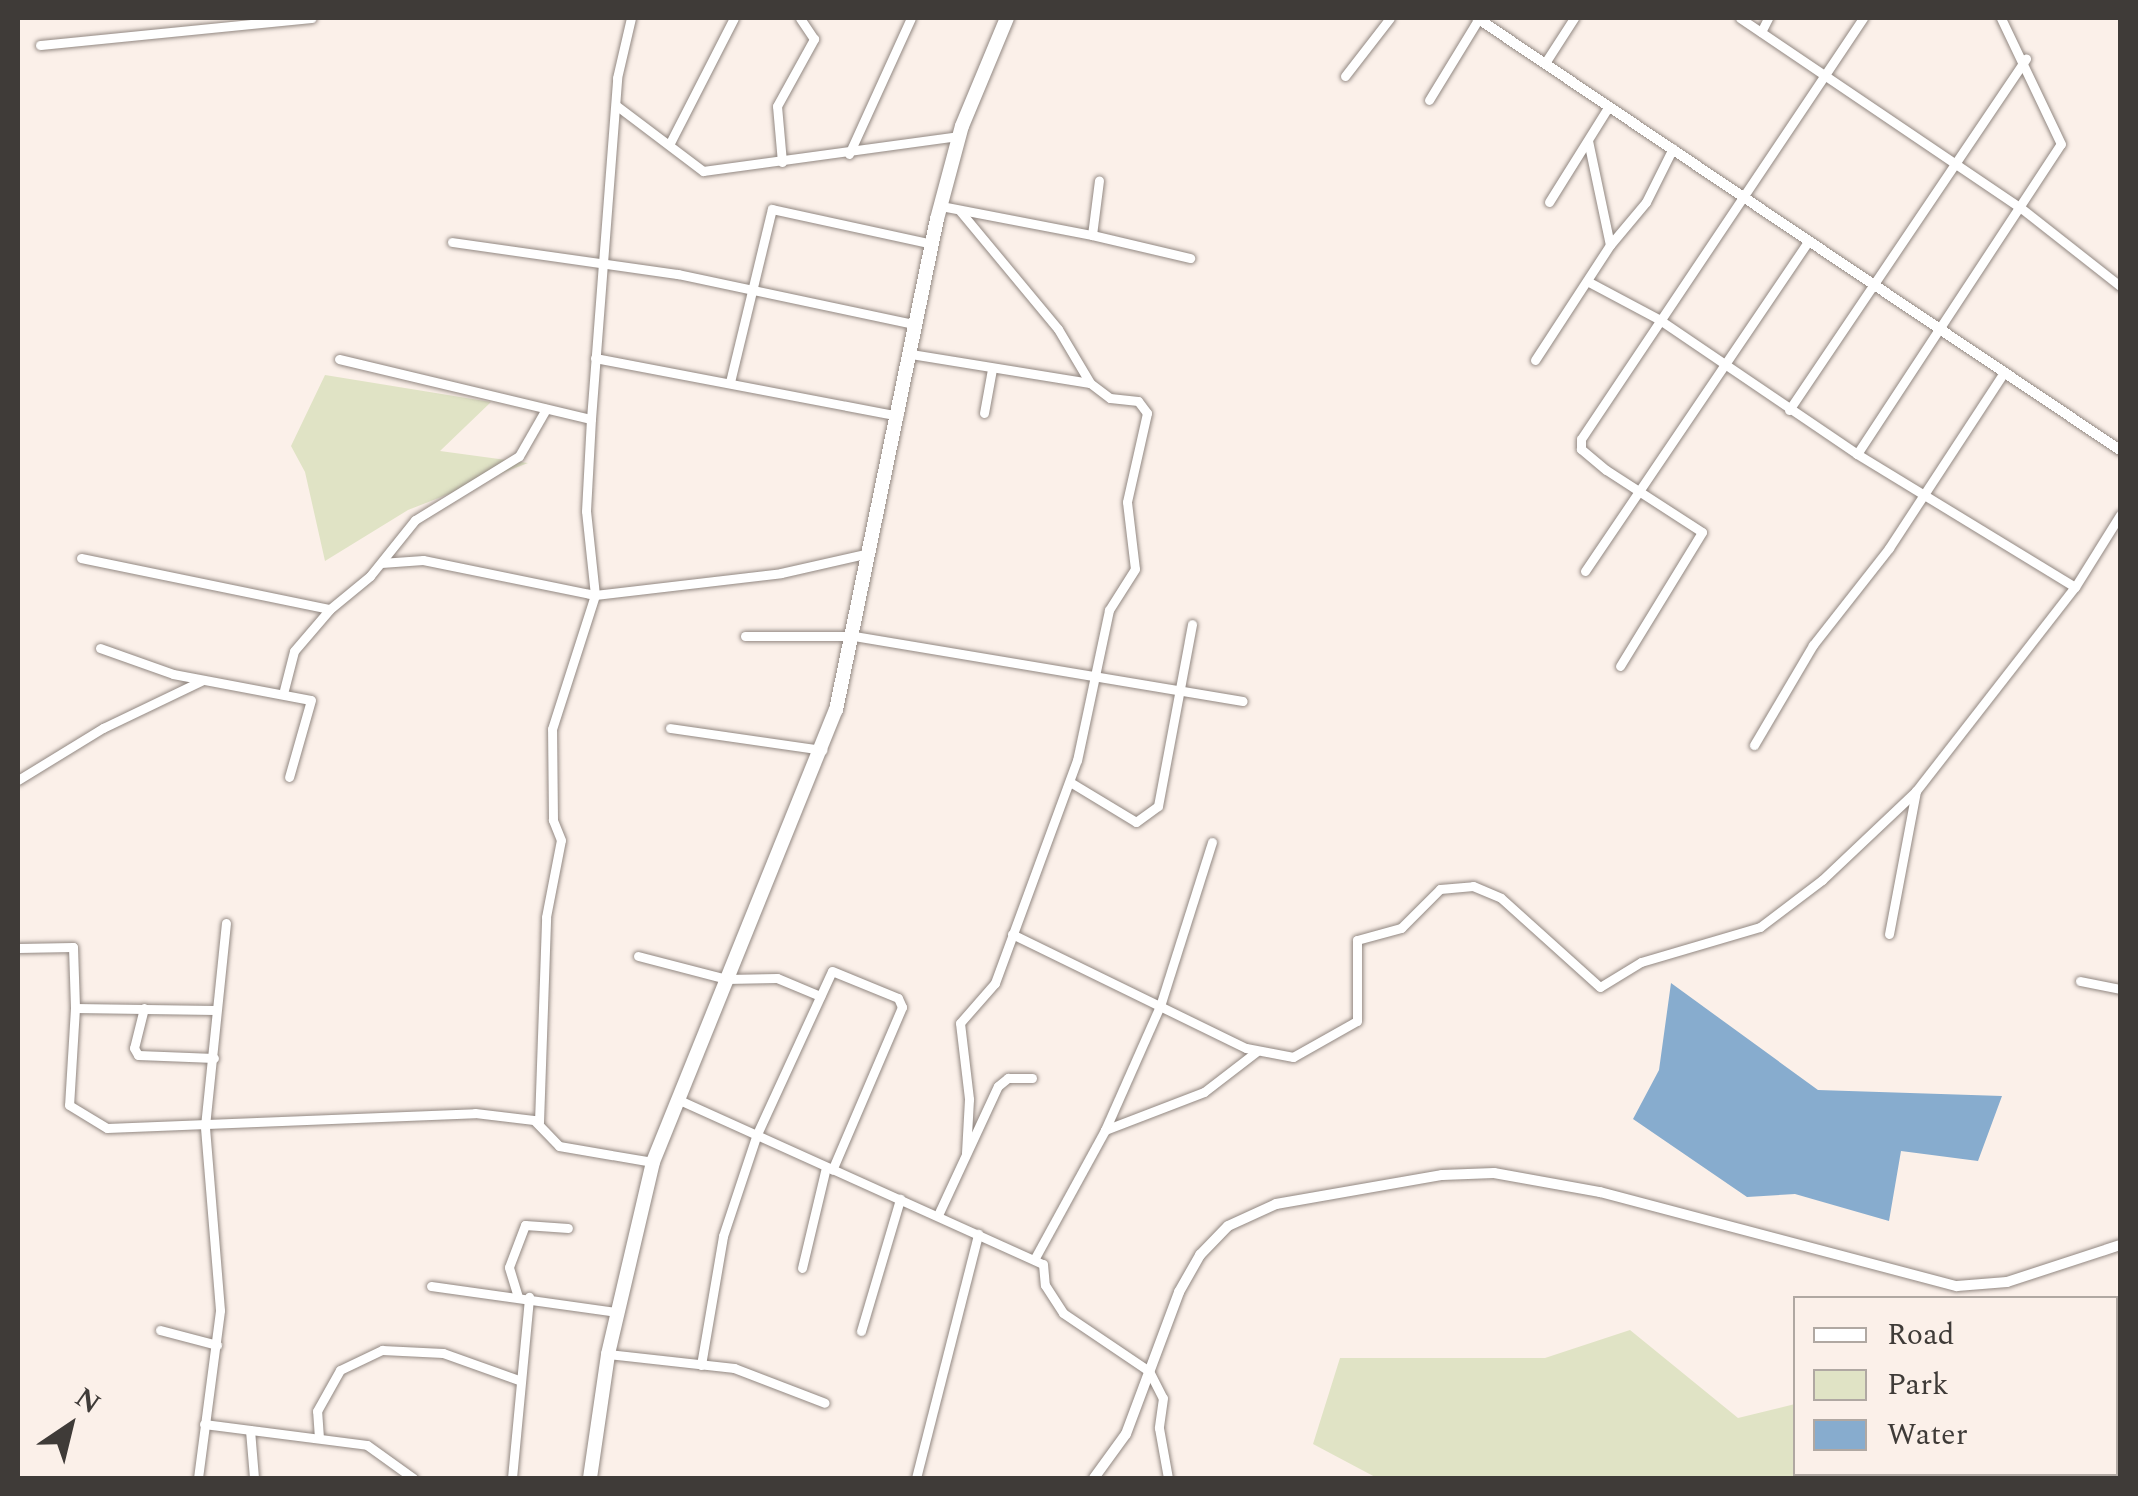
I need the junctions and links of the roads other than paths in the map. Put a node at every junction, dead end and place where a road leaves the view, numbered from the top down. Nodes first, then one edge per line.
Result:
1 (312, 18) edge
2 (631, 18) edge
3 (734, 18) edge
4 (800, 18) edge
5 (911, 18) edge
6 (1007, 18) edge
7 (1390, 18) edge
8 (1478, 18) edge
9 (1574, 18) edge
10 (1740, 18) edge
11 (1768, 18) edge
12 (2001, 18) edge
13 (1857, 21) edge
14 (1760, 32) junction
15 (40, 45) dead end
16 (2026, 59) junction
17 (1545, 63) junction
18 (1824, 73) junction
19 (1346, 76) dead end
20 (1429, 100) dead end
21 (616, 106) junction
22 (1609, 106) junction
23 (960, 136) junction
24 (1588, 141) junction
25 (670, 143) junction
26 (1673, 148) junction
27 (849, 154) junction
28 (782, 162) junction
29 (1955, 165) junction
30 (1100, 180) dead end
31 (1740, 195) junction
32 (1549, 202) dead end
33 (941, 206) junction
34 (2021, 208) junction
35 (960, 211) junction
36 (1092, 235) junction
37 (452, 242) dead end
38 (1808, 242) junction
39 (932, 244) junction
40 (1610, 245) junction
41 (1190, 258) dead end
42 (606, 263) junction
43 (1588, 281) junction
44 (1874, 286) junction
45 (2120, 286) edge
46 (748, 291) junction
47 (1660, 320) junction
48 (917, 325) junction
49 (1937, 330) junction
50 (911, 354) junction
51 (595, 358) junction
52 (339, 360) dead end
53 (1535, 360) dead end
54 (1725, 362) junction
55 (992, 369) junction
56 (2003, 374) junction
57 (730, 382) junction
58 (1090, 383) junction
59 (546, 409) junction
60 (1789, 410) junction
61 (984, 413) dead end
62 (899, 416) junction
63 (590, 419) junction
64 (2120, 450) edge
65 (1857, 454) junction
66 (1640, 490) junction
67 (1924, 495) junction
68 (2120, 515) edge
69 (872, 552) junction
70 (82, 558) dead end
71 (382, 562) junction
72 (1585, 571) dead end
73 (2075, 587) junction
74 (596, 596) junction
75 (330, 610) junction
76 (1192, 624) dead end
77 (745, 636) dead end
78 (854, 636) junction
79 (100, 648) dead end
80 (1620, 666) dead end
81 (1093, 679) junction
82 (203, 680) junction
83 (284, 690) junction
84 (1181, 693) junction
85 (1243, 701) dead end
86 (670, 728) dead end
87 (1754, 745) dead end
88 (822, 750) junction
89 (290, 777) dead end
90 (18, 780) edge
91 (1070, 782) junction
92 (1916, 791) junction
93 (1212, 842) dead end
94 (226, 923) dead end
95 (1012, 934) junction
96 (1889, 934) dead end
97 (18, 948) edge
98 (638, 956) dead end
99 (726, 979) junction
100 (2080, 981) dead end
101 (2120, 989) edge
102 (820, 996) junction
103 (1160, 1006) junction
104 (76, 1008) junction
105 (144, 1008) junction
106 (215, 1010) junction
107 (1256, 1052) junction
108 (214, 1058) junction
109 (1032, 1078) dead end
110 (675, 1098) junction
111 (539, 1122) junction
112 (206, 1126) junction
113 (1106, 1130) junction
114 (758, 1134) junction
115 (966, 1153) junction
116 (652, 1162) junction
117 (829, 1168) junction
118 (900, 1199) junction
119 (938, 1215) junction
120 (568, 1228) dead end
121 (978, 1234) junction
122 (2120, 1245) edge
123 (1035, 1258) junction
124 (802, 1268) dead end
125 (432, 1286) dead end
126 (524, 1297) junction
127 (616, 1312) junction
128 (160, 1330) dead end
129 (861, 1331) dead end
130 (217, 1345) junction
131 (608, 1354) junction
132 (701, 1365) junction
133 (1148, 1371) junction
134 (519, 1380) junction
135 (825, 1403) dead end
136 (204, 1424) junction
137 (250, 1430) junction
138 (319, 1438) junction
139 (198, 1478) edge
140 (254, 1478) edge
141 (414, 1478) edge
142 (512, 1478) edge
143 (590, 1478) edge
144 (916, 1478) edge
145 (1094, 1478) edge
146 (1168, 1478) edge

1 - 15 street
2 - 21 street
3 - 25 street
4 - 28 street
5 - 27 street
6 - 23 highway
7 - 19 street
8 - 17 street
8 - 20 street
9 - 17 street
10 - 14 street
11 - 14 street
12 - 16 street
13 - 18 street
14 - 18 street
16 - 29 street
16 - 34 street
17 - 22 street
18 - 29 street
18 - 31 street
21 - 25 street
21 - 42 street
22 - 24 street
22 - 26 street
23 - 27 street
23 - 33 highway
24 - 32 street
24 - 40 street
25 - 28 street
26 - 31 street
26 - 40 street
27 - 28 street
29 - 34 street
29 - 44 street
30 - 36 street
31 - 38 street
31 - 47 street
33 - 35 street
33 - 39 highway
34 - 45 street
34 - 49 street
35 - 36 street
35 - 58 street
36 - 41 street
37 - 42 street
38 - 44 street
38 - 54 street
39 - 46 street
39 - 48 highway
40 - 43 street
42 - 46 street
42 - 51 street
43 - 47 street
43 - 53 street
44 - 49 street
44 - 60 street
46 - 48 street
46 - 57 street
47 - 54 street
47 - 66 street
48 - 50 highway
49 - 56 street
49 - 65 street
50 - 55 street
50 - 62 highway
51 - 57 street
51 - 63 street
52 - 59 street
54 - 60 street
54 - 66 street
55 - 58 street
55 - 61 street
56 - 64 street
56 - 67 street
57 - 62 street
58 - 81 street
59 - 63 street
59 - 71 street
60 - 65 street
62 - 69 highway
63 - 74 street
65 - 67 street
66 - 72 street
66 - 80 street
67 - 73 street
67 - 87 street
68 - 73 street
69 - 74 street
69 - 78 highway
70 - 75 street
71 - 74 street
71 - 75 street
73 - 92 street
74 - 111 street
75 - 83 street
76 - 84 street
77 - 78 street
78 - 81 street
78 - 88 highway
79 - 82 street
81 - 84 street
81 - 91 street
82 - 83 street
82 - 90 street
83 - 89 street
84 - 85 street
84 - 91 street
86 - 88 street
88 - 99 highway
91 - 95 street
92 - 96 street
92 - 107 street
93 - 103 street
94 - 106 street
95 - 103 street
95 - 115 street
97 - 104 street
98 - 99 street
99 - 102 street
99 - 110 highway
100 - 101 street
102 - 114 street
102 - 117 street
103 - 107 street
103 - 113 street
104 - 105 street
104 - 112 street
105 - 106 street
105 - 108 street
106 - 108 street
107 - 113 street
108 - 112 street
109 - 115 street
110 - 114 street
110 - 116 highway
111 - 112 street
111 - 116 street
112 - 130 street
113 - 123 street
114 - 117 street
114 - 132 street
115 - 119 street
116 - 127 highway
117 - 118 street
117 - 124 street
118 - 119 street
118 - 129 street
119 - 121 street
120 - 126 street
121 - 123 street
121 - 144 street
122 - 133 street
123 - 133 street
125 - 126 street
126 - 127 street
126 - 134 street
127 - 131 highway
128 - 130 street
130 - 136 street
131 - 132 street
131 - 143 highway
132 - 135 street
133 - 145 street
133 - 146 street
134 - 138 street
134 - 142 street
136 - 137 street
136 - 139 street
137 - 138 street
137 - 140 street
138 - 141 street

